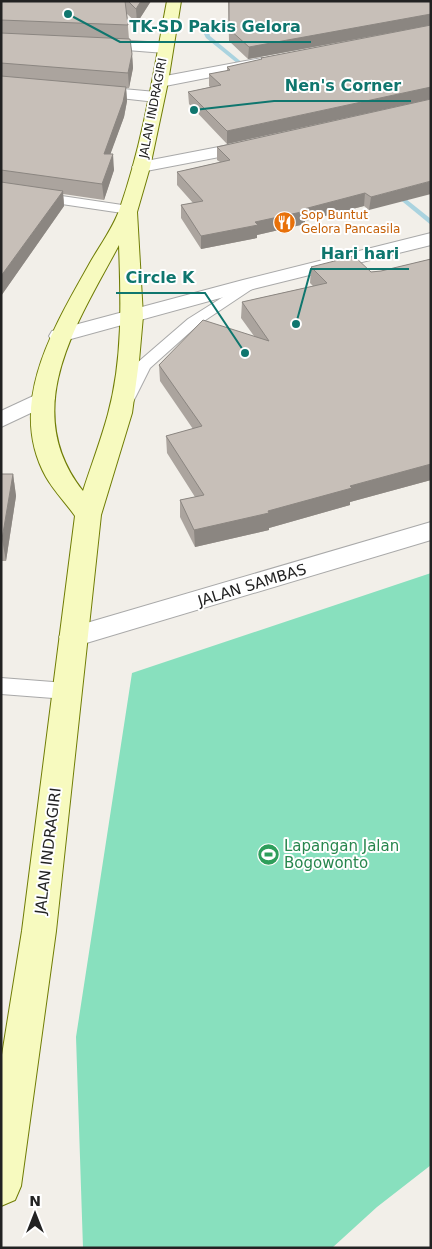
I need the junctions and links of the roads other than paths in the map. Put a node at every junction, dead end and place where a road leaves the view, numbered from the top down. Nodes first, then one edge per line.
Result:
1 (174, 1) edge
2 (78, 44) edge
3 (165, 48) junction
4 (279, 60) edge
5 (158, 89) junction
6 (71, 90) edge
7 (273, 141) edge
8 (141, 167) junction
9 (1, 191) edge
10 (128, 211) junction
11 (430, 239) edge
12 (250, 284) junction
13 (132, 316) junction
14 (60, 336) junction
15 (44, 398) junction
16 (120, 413) junction
17 (1, 420) edge
18 (88, 515) junction
19 (431, 531) edge
20 (73, 637) junction
21 (1, 686) edge
22 (66, 691) junction
23 (1, 1186) edge

1 - 3 street, JALAN INDRAGIRI
2 - 3 street
3 - 5 street, JALAN INDRAGIRI
4 - 5 street
5 - 6 street
5 - 8 street, JALAN INDRAGIRI
7 - 8 street
8 - 10 street, JALAN INDRAGIRI
9 - 10 lane
10 - 13 street, JALAN INDRAGIRI
10 - 14 street, JALAN INDRAGIRI
11 - 12 street
12 - 13 street
12 - 16 lane
13 - 14 street
13 - 16 street, JALAN INDRAGIRI
14 - 15 street, JALAN INDRAGIRI
15 - 17 street
15 - 18 street, JALAN INDRAGIRI
16 - 18 street, JALAN INDRAGIRI
18 - 20 street, JALAN INDRAGIRI
19 - 20 street, JALAN SAMBAS
20 - 22 street, JALAN INDRAGIRI
21 - 22 lane
22 - 23 street, JALAN INDRAGIRI

